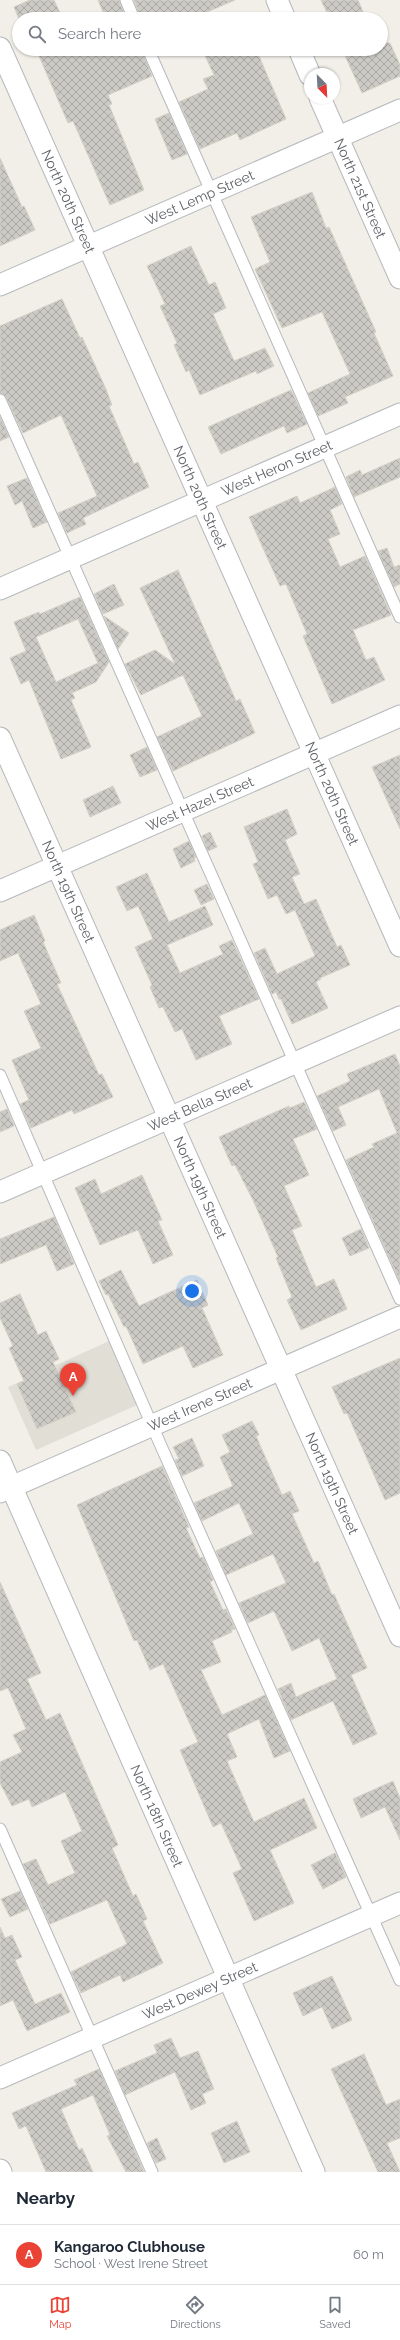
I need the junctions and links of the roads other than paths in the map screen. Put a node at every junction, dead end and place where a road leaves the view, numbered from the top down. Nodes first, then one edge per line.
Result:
1 (126, 0) edge
2 (277, 0) edge
3 (131, 12) edge
4 (282, 12) edge
5 (0, 48) edge
6 (151, 56) edge
7 (302, 56) edge
8 (307, 68) edge
9 (323, 104) edge
10 (400, 110) edge
11 (338, 137) junction
12 (212, 193) junction
13 (88, 246) junction
14 (400, 278) edge
15 (0, 285) edge
16 (0, 400) edge
17 (400, 414) edge
18 (324, 447) junction
19 (202, 500) junction
20 (70, 558) junction
21 (0, 589) edge
22 (400, 617) edge
23 (400, 716) edge
24 (0, 738) edge
25 (314, 754) junction
26 (183, 811) junction
27 (56, 867) junction
28 (0, 891) edge
29 (400, 946) edge
30 (400, 1017) edge
31 (295, 1063) junction
32 (0, 1075) edge
33 (168, 1118) junction
34 (43, 1173) junction
35 (0, 1192) edge
36 (400, 1299) edge
37 (400, 1317) edge
38 (281, 1369) junction
39 (152, 1426) junction
40 (0, 1461) edge
41 (6, 1489) edge
42 (400, 1636) edge
43 (0, 1829) edge
44 (400, 1903) edge
45 (371, 1915) junction
46 (228, 1978) junction
47 (400, 1980) edge
48 (92, 2037) junction
49 (0, 2078) edge
50 (152, 2172) edge
51 (314, 2172) edge

1 - 3 lane
2 - 4 street
5 - 13 street, North 20th Street
6 - 12 lane
7 - 8 street
9 - 11 street, North 21st Street
10 - 11 street, West Lemp Street
11 - 12 street, West Lemp Street
11 - 14 street, North 21st Street
12 - 13 street, West Lemp Street
12 - 18 lane
13 - 15 street, West Lemp Street
13 - 19 street, North 20th Street
16 - 20 lane
17 - 18 street, West Heron Street
18 - 19 street, West Heron Street
18 - 22 lane
19 - 20 street, West Heron Street
19 - 25 street, North 20th Street
20 - 21 street, West Heron Street
20 - 26 lane
23 - 25 street, West Hazel Street
24 - 27 street, North 19th Street
25 - 26 street, West Hazel Street
25 - 29 street, North 20th Street
26 - 27 street, West Hazel Street
26 - 31 lane
27 - 28 street, West Hazel Street
27 - 33 street, North 19th Street
30 - 31 street, West Bella Street
31 - 33 street, West Bella Street
31 - 36 lane
32 - 34 lane
33 - 34 street, West Bella Street
33 - 38 street, North 19th Street
34 - 35 street, West Bella Street
34 - 39 lane
37 - 38 street, West Irene Street
38 - 39 street, West Irene Street
38 - 42 street, North 19th Street
39 - 41 street, West Irene Street
39 - 45 lane
40 - 41 street, North 18th Street
41 - 46 street, North 18th Street
43 - 48 lane
44 - 45 street, West Dewey Street
45 - 46 street, West Dewey Street
45 - 47 lane
46 - 48 street, West Dewey Street
46 - 51 street, North 18th Street
48 - 49 street, West Dewey Street
48 - 50 lane

